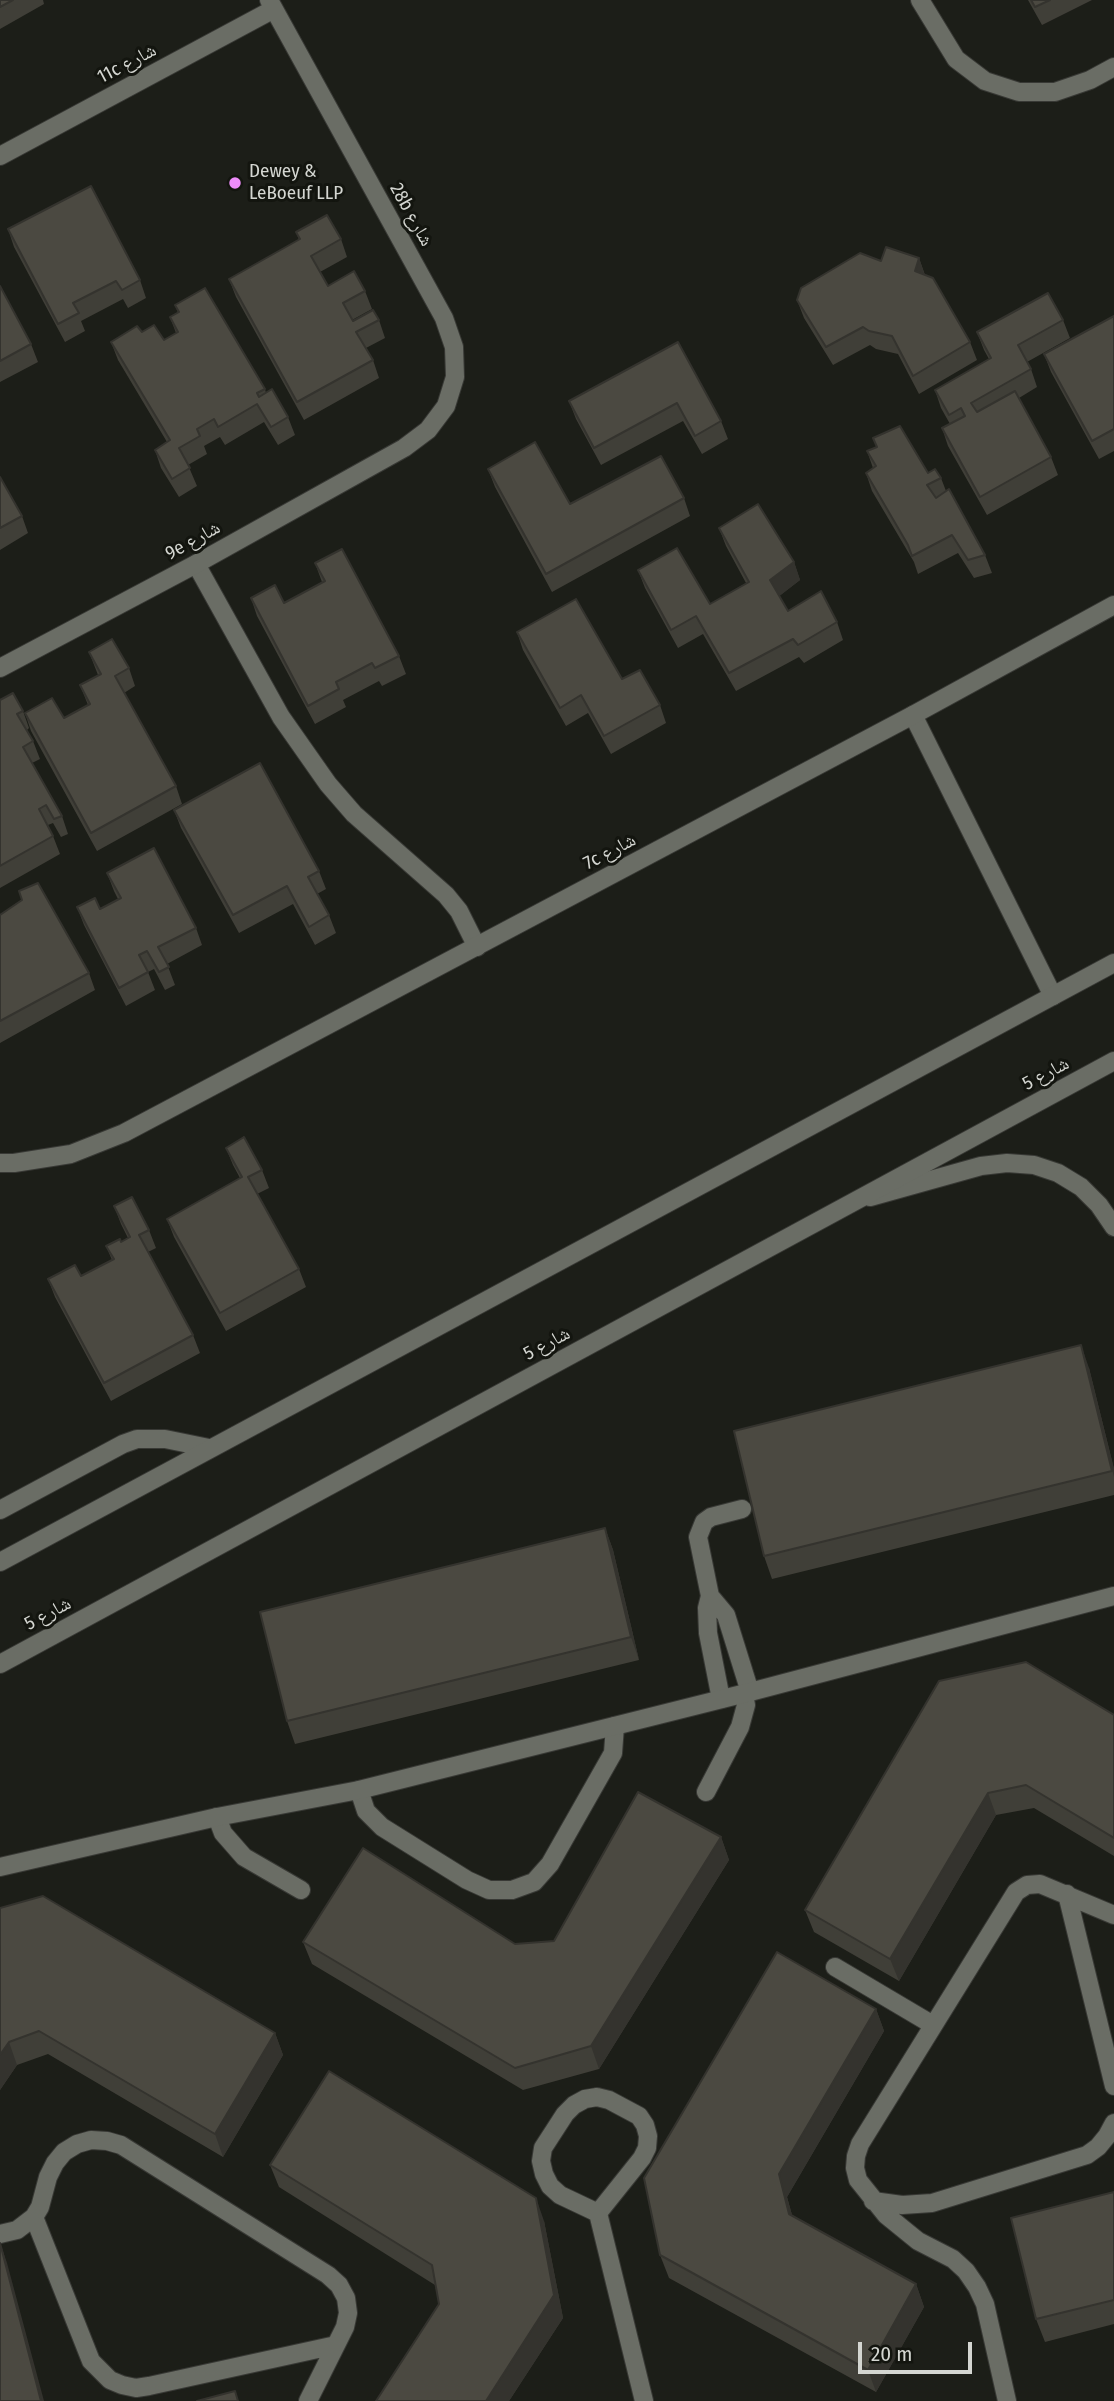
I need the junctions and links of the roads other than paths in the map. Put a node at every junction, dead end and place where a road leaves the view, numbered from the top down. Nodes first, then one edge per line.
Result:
1 (920, 0) edge
2 (272, 4) edge
3 (1114, 67) edge
4 (0, 156) edge
5 (404, 448) joint
6 (196, 564) junction
7 (1114, 605) edge
8 (0, 668) edge
9 (913, 715) junction
10 (477, 947) junction
11 (1114, 962) edge
12 (1053, 996) junction
13 (1114, 1061) edge
14 (0, 1163) edge
15 (857, 1200) junction
16 (1114, 1227) edge
17 (209, 1448) junction
18 (742, 1509) edge
19 (0, 1510) edge
20 (0, 1562) edge
21 (710, 1596) junction
22 (1114, 1596) edge
23 (0, 1664) edge
24 (747, 1693) junction
25 (721, 1699) junction
26 (615, 1726) junction
27 (359, 1790) junction
28 (706, 1792) dead end
29 (217, 1818) junction
30 (0, 1867) edge
31 (301, 1891) dead end
32 (1067, 1894) junction
33 (1114, 1915) edge
34 (835, 1967) dead end
35 (933, 2025) junction
36 (1114, 2086) edge
37 (1114, 2123) edge
38 (873, 2201) junction
39 (598, 2213) junction
40 (34, 2217) junction
41 (0, 2234) edge
42 (336, 2345) junction
43 (308, 2401) edge
44 (644, 2401) edge
45 (1007, 2401) edge

1 - 3 street
2 - 4 street, 11c شارع
2 - 5 street, 28b شارع
5 - 6 street, 9e شارع
6 - 8 street, 9e شارع
6 - 10 street
7 - 9 street, 7c شارع
9 - 10 street, 7c شارع
9 - 12 street
10 - 14 street, 7c شارع
11 - 12 street
12 - 17 street
13 - 15 street, شارع 5
15 - 16 street
15 - 23 street, شارع 5
17 - 19 street
17 - 20 street
18 - 21 street
21 - 24 street
21 - 25 street
22 - 24 street
24 - 25 street
24 - 28 street
25 - 26 street
26 - 27 street
26 - 27 street
27 - 29 street
29 - 30 street
29 - 31 street
32 - 33 street
32 - 35 street
32 - 36 street
34 - 35 street
35 - 38 street
37 - 38 street
38 - 45 street
39 - 39 street
39 - 44 street
40 - 41 street
40 - 42 street
40 - 42 street
42 - 43 street

